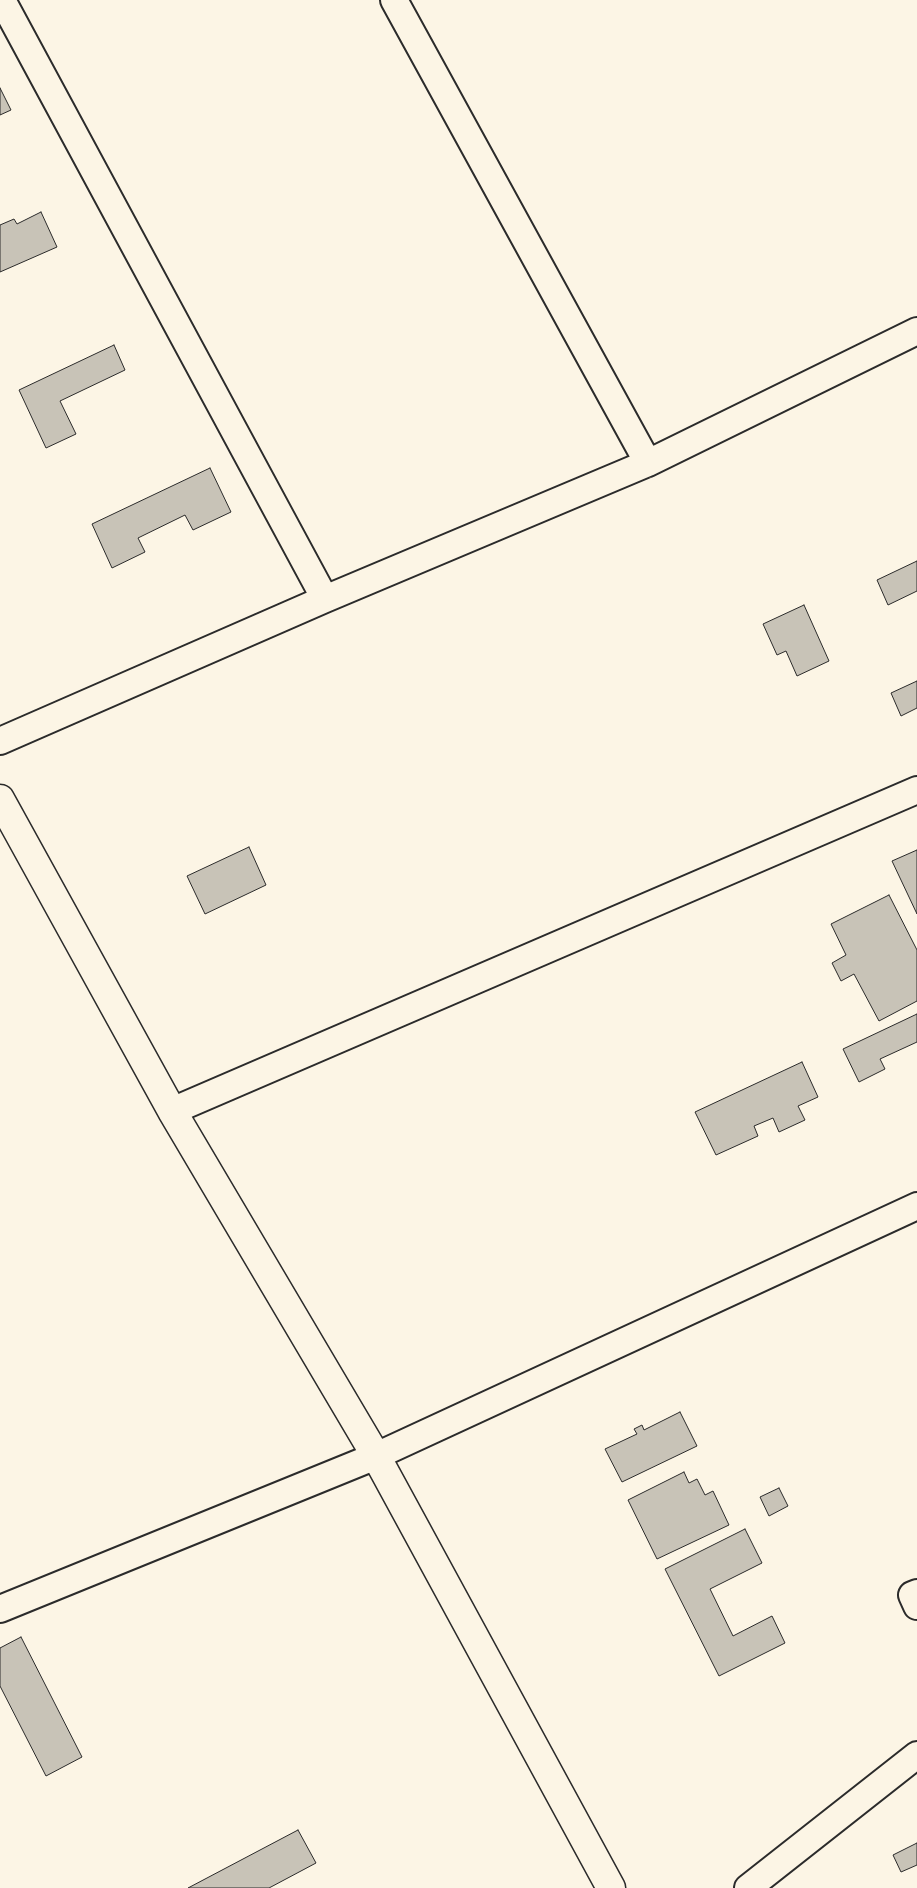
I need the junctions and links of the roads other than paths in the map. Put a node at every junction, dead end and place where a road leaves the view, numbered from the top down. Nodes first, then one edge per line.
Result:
1 (2, 0) edge
2 (394, 0) edge
3 (916, 333) edge
4 (648, 463) junction
5 (326, 599) junction
6 (0, 741) edge
7 (917, 790) edge
8 (0, 799) edge
9 (172, 1111) junction
10 (917, 1206) edge
11 (376, 1456) junction
12 (917, 1593) edge
13 (917, 1606) edge
14 (0, 1609) edge
15 (917, 1755) edge
16 (611, 1888) edge
17 (748, 1888) edge

1 - 5 street
2 - 4 street
3 - 4 street
4 - 5 street
5 - 6 street
7 - 9 street
8 - 9 street
9 - 11 street
10 - 11 street
11 - 14 street
11 - 16 street
12 - 13 street
15 - 17 street

